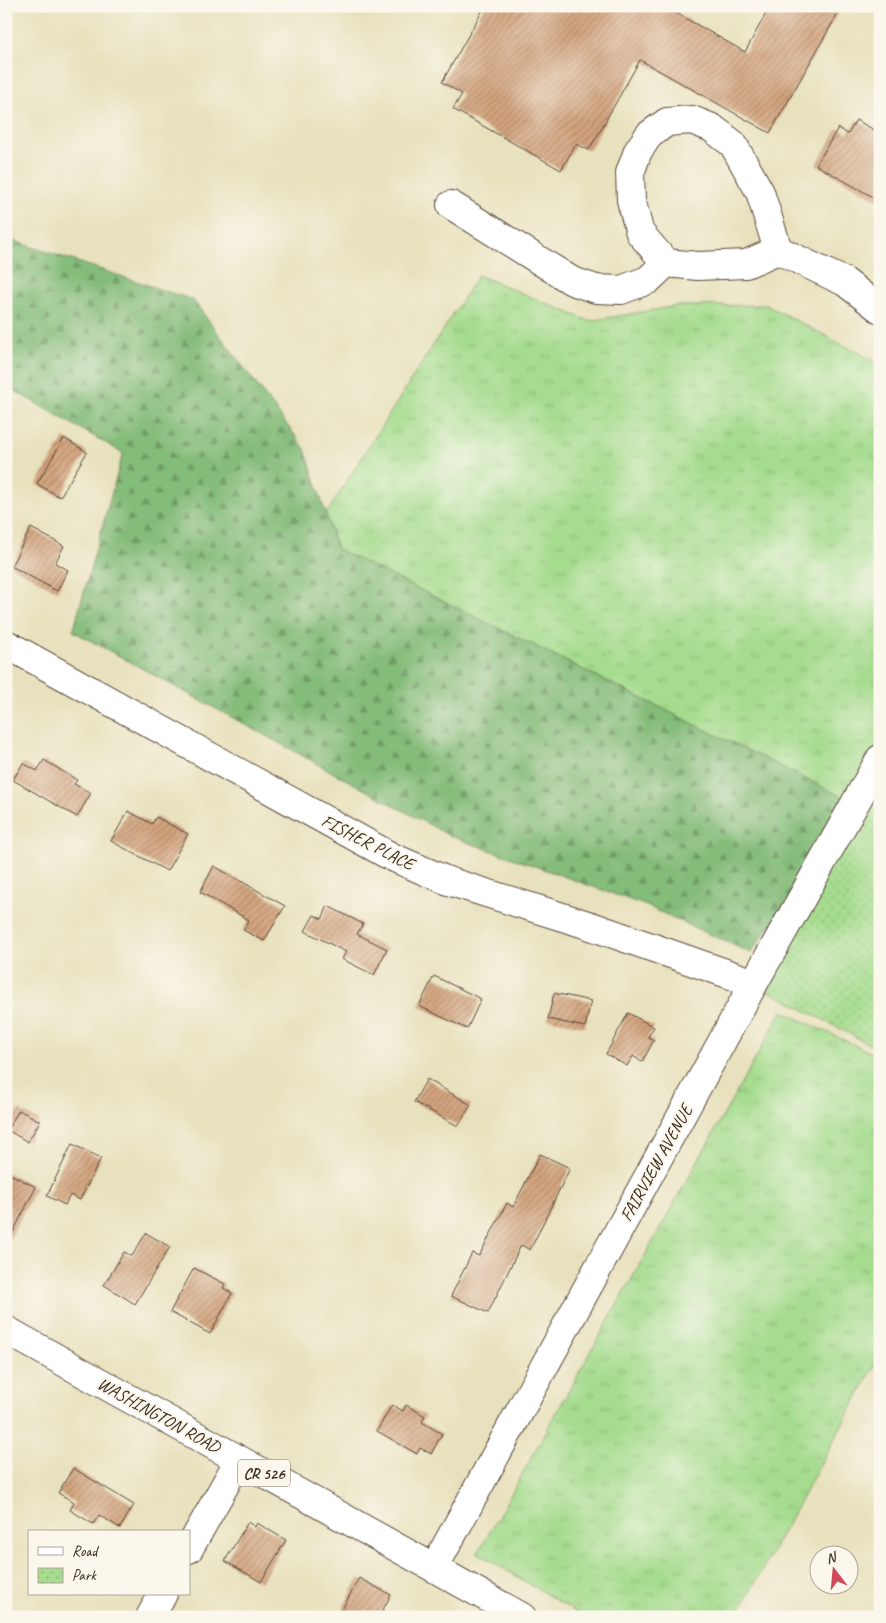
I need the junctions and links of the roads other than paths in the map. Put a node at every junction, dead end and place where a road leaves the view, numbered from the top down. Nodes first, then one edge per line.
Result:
1 (452, 205) dead end
2 (778, 250) junction
3 (666, 263) junction
4 (880, 309) edge
5 (6, 644) edge
6 (880, 759) edge
7 (754, 983) junction
8 (6, 1330) edge
9 (239, 1460) junction
10 (190, 1547) edge
11 (434, 1568) junction
12 (162, 1596) edge
13 (150, 1617) edge
14 (522, 1617) edge

1 - 3 street
2 - 3 street
2 - 3 street
2 - 4 street
5 - 7 street, FISHER PLACE
6 - 7 street, FAIRVIEW AVENUE
7 - 11 street, FAIRVIEW AVENUE
8 - 9 street, WASHINGTON ROAD / CR 526
9 - 10 street
9 - 11 street, WASHINGTON ROAD / CR 526
11 - 14 street, WASHINGTON ROAD / CR 526
12 - 13 street

